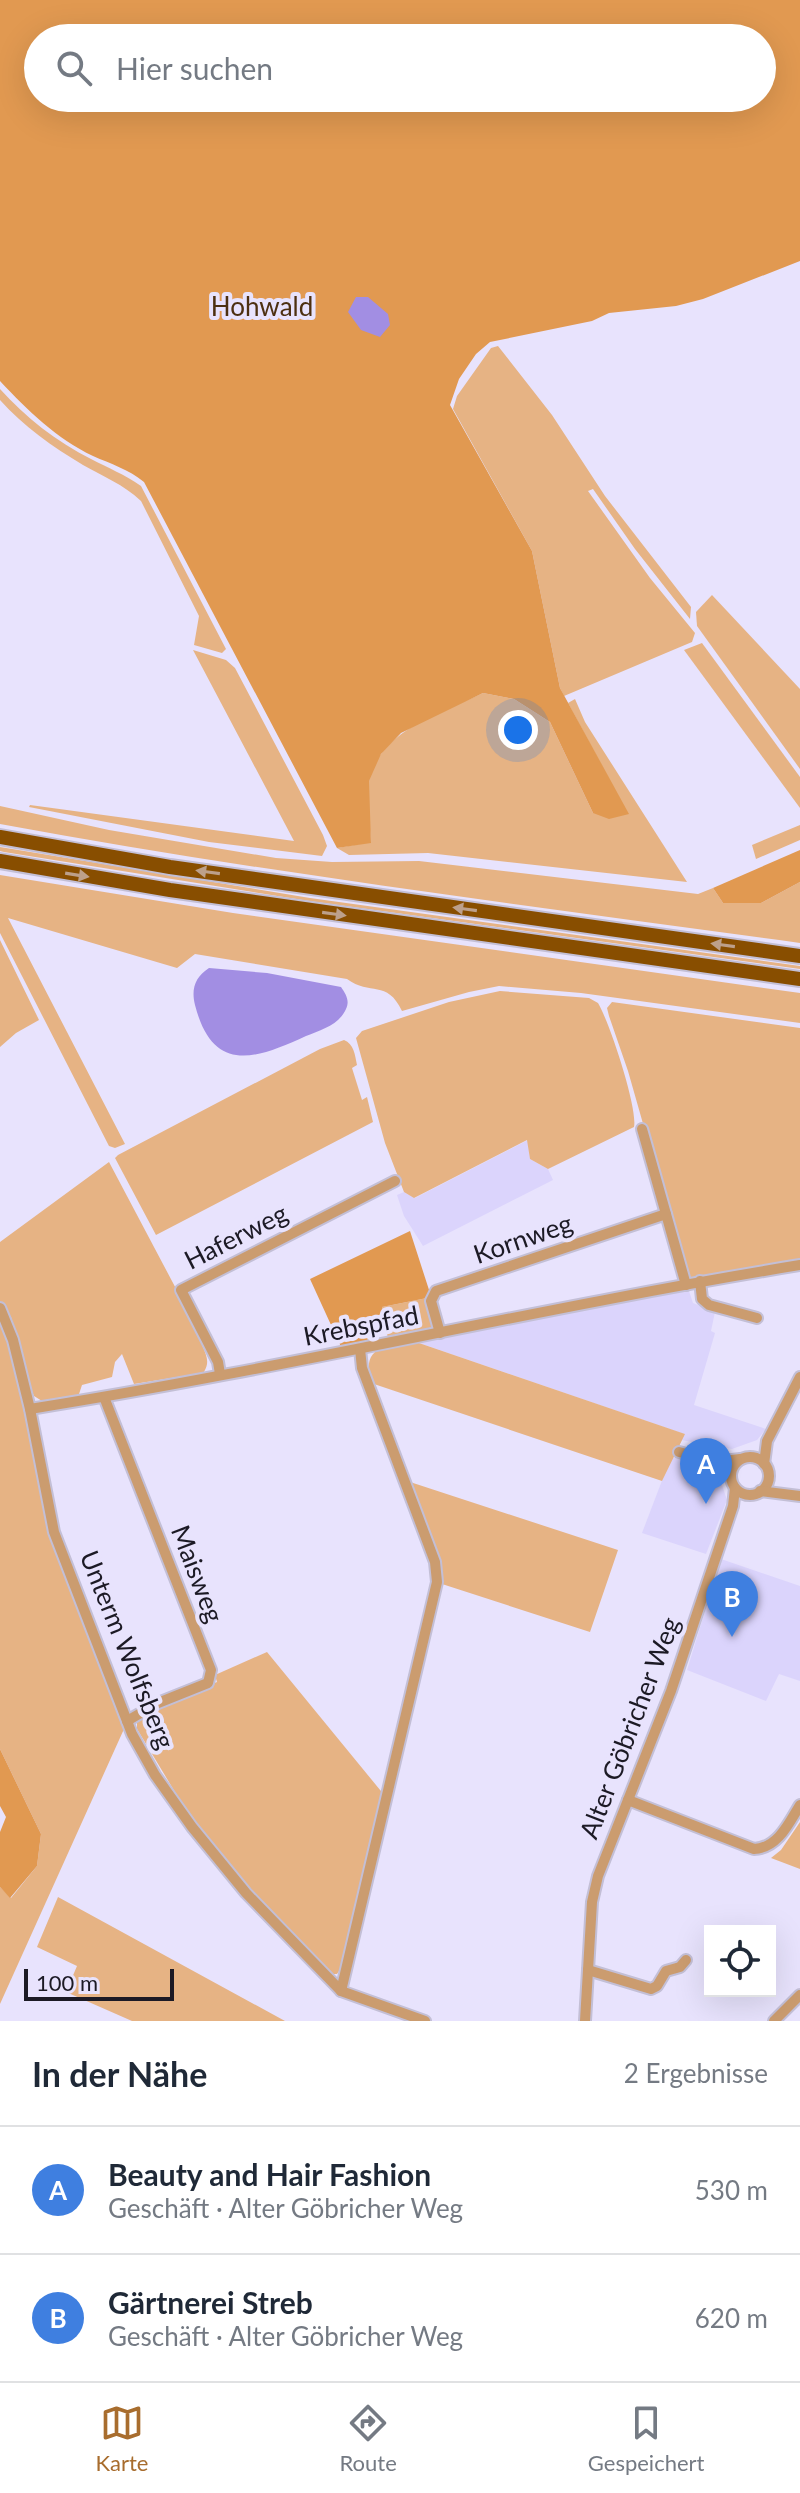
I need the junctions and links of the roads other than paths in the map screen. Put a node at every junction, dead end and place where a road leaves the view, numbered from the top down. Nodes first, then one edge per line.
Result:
1 (0, 837) edge
2 (0, 861) edge
3 (800, 956) edge
4 (800, 979) edge
5 (642, 1129) dead end
6 (395, 1181) dead end
7 (666, 1214) junction
8 (800, 1265) edge
9 (700, 1281) junction
10 (686, 1285) junction
11 (0, 1308) edge
12 (757, 1318) dead end
13 (440, 1333) junction
14 (360, 1349) junction
15 (220, 1374) junction
16 (800, 1377) edge
17 (104, 1397) junction
18 (30, 1409) junction
19 (767, 1441) junction
20 (679, 1452) dead end
21 (744, 1458) junction
22 (716, 1462) junction
23 (764, 1464) junction
24 (731, 1475) junction
25 (769, 1475) junction
26 (735, 1488) junction
27 (760, 1491) junction
28 (746, 1494) junction
29 (796, 1495) edge
30 (733, 1506) junction
31 (127, 1721) junction
32 (628, 1800) junction
33 (800, 1805) edge
34 (686, 1960) dead end
35 (588, 1970) junction
36 (341, 1991) junction
37 (800, 1995) edge
38 (425, 2021) edge
39 (585, 2021) edge
40 (774, 2021) edge

3 -> 1 highway
2 -> 4 highway
5 - 7 street
6 - 15 street, Haferweg
7 - 10 street
7 - 13 street, Kornweg
8 - 9 street, Krebspfad
9 - 10 street, Krebspfad
9 - 12 street
10 - 13 street, Krebspfad
11 - 18 street, Unterm Wolfsberg
13 - 14 street, Krebspfad
14 - 15 street, Krebspfad
14 - 36 street
15 - 17 street, Krebspfad
16 - 19 street
17 - 18 street, Krebspfad
17 - 31 street, Maisweg
18 - 31 street, Unterm Wolfsberg
19 - 21 street
19 - 23 street
20 - 22 street
21 - 22 street
21 - 23 street
21 - 24 street
22 - 24 street
23 - 25 street
24 - 26 street
25 - 27 street
25 - 29 street
26 - 28 street
26 - 30 street, Alter Göbricher Weg
27 - 28 street
27 - 29 street
28 - 30 street, Alter Göbricher Weg
30 - 32 street, Alter Göbricher Weg
31 - 36 street, Unterm Wolfsberg
32 - 33 street
32 - 35 street, Alter Göbricher Weg
34 - 35 street
35 - 39 street, Alter Göbricher Weg
36 - 38 street, Unterm Wolfsberg
37 - 40 street

